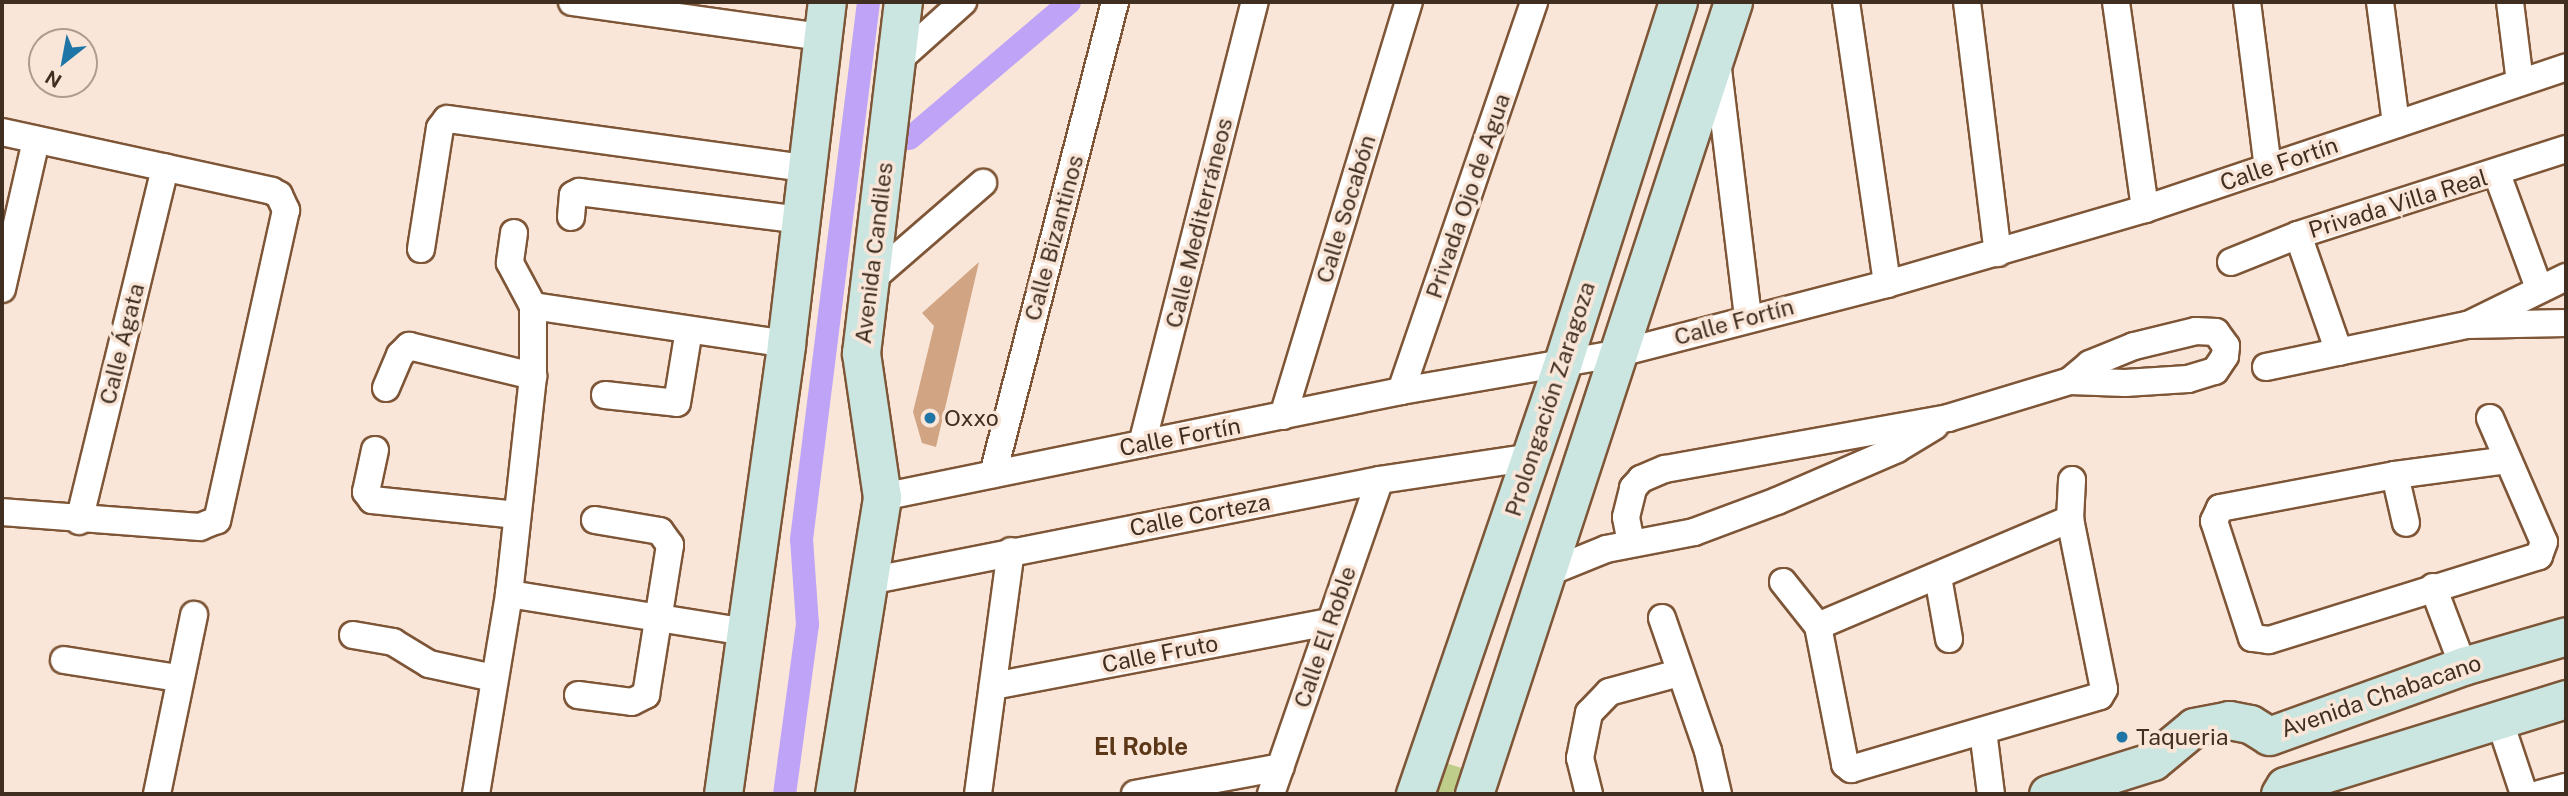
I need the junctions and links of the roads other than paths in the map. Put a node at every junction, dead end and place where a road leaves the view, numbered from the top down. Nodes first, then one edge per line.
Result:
1 (572, 2) edge
2 (827, 2) edge
3 (904, 2) edge
4 (963, 2) edge
5 (1115, 2) edge
6 (1255, 2) edge
7 (1409, 2) edge
8 (1534, 2) edge
9 (1678, 2) edge
10 (1733, 2) edge
11 (1846, 2) edge
12 (1967, 2) edge
13 (2116, 2) edge
14 (2247, 2) edge
15 (2380, 2) edge
16 (2510, 2) edge
17 (822, 37) junction
18 (1716, 54) junction
19 (896, 62) junction
20 (2566, 67) edge
21 (2521, 82) junction
22 (2396, 124) junction
23 (2, 132) edge
24 (36, 140) junction
25 (2566, 149) edge
26 (165, 167) junction
27 (807, 168) junction
28 (2268, 168) junction
29 (2497, 174) junction
30 (983, 183) dead end
31 (2145, 209) junction
32 (570, 217) dead end
33 (800, 220) junction
34 (514, 233) dead end
35 (2298, 235) junction
36 (421, 249) dead end
37 (1998, 253) junction
38 (2231, 262) dead end
39 (2566, 278) edge
40 (872, 279) junction
41 (1887, 284) junction
42 (2539, 288) junction
43 (2, 289) edge
44 (533, 306) junction
45 (1748, 317) junction
46 (2566, 323) edge
47 (2467, 325) junction
48 (689, 330) junction
49 (786, 344) junction
50 (2339, 352) junction
51 (1619, 353) junction
52 (1563, 362) junction
53 (2266, 367) dead end
54 (533, 376) junction
55 (2070, 381) junction
56 (386, 388) dead end
57 (1401, 391) junction
58 (605, 395) dead end
59 (1283, 416) junction
60 (1948, 418) junction
61 (2490, 418) dead end
62 (1142, 444) junction
63 (375, 450) dead end
64 (1532, 457) junction
65 (2507, 460) junction
66 (993, 474) junction
67 (2395, 475) junction
68 (1380, 480) junction
69 (2072, 480) dead end
70 (882, 496) junction
71 (2, 512) edge
72 (517, 514) junction
73 (2070, 519) junction
74 (596, 520) dead end
75 (79, 521) junction
76 (2406, 523) dead end
77 (1631, 543) junction
78 (1011, 551) junction
79 (1547, 573) junction
80 (1938, 577) junction
81 (869, 581) junction
82 (1783, 582) dead end
83 (2433, 587) junction
84 (509, 594) junction
85 (194, 615) dead end
86 (1662, 618) dead end
87 (660, 620) junction
88 (1328, 622) junction
89 (1818, 626) junction
90 (745, 632) junction
91 (353, 635) dead end
92 (2566, 636) edge
93 (1949, 639) dead end
94 (64, 660) dead end
95 (2463, 666) junction
96 (1679, 673) junction
97 (178, 678) junction
98 (493, 678) junction
99 (993, 686) junction
100 (578, 695) dead end
101 (2566, 699) edge
102 (2500, 719) junction
103 (1983, 731) junction
104 (2269, 736) junction
105 (1281, 767) junction
106 (2566, 787) edge
107 (728, 788) edge
108 (2283, 790) edge
109 (834, 793) edge
110 (157, 794) edge
111 (475, 794) edge
112 (978, 794) edge
113 (1135, 794) edge
114 (1271, 794) edge
115 (1415, 794) edge
116 (1474, 794) edge
117 (1589, 794) edge
118 (1718, 794) edge
119 (1991, 794) edge
120 (2048, 794) edge
121 (2524, 794) edge
122 (2539, 794) edge

1 - 17 street
2 - 17 main road
3 - 19 main road, Avenida Candiles
4 - 19 street
5 - 66 street, Calle Bizantinos
6 - 62 street, Calle Mediterráneos
7 - 59 street, Calle Socabón
8 - 57 street, Privada Ojo de Agua
9 - 52 main road, Prolongación Zaragoza
10 - 18 main road
11 - 41 street
12 - 37 street
13 - 31 street
14 - 28 street
15 - 22 street
16 - 21 street
17 - 27 main road
18 - 45 street
18 - 51 main road
19 - 40 main road, Avenida Candiles
20 - 21 street, Calle Fortín
21 - 22 street, Calle Fortín
22 - 28 street, Calle Fortín
23 - 24 street
24 - 26 street
24 - 43 street
25 - 29 street, Privada Villa Real
26 - 75 street, Calle Ágata
26 - 75 street
27 - 33 main road
27 - 36 street
28 - 31 street, Calle Fortín
29 - 35 street, Privada Villa Real
29 - 42 street
30 - 40 street
31 - 37 street, Calle Fortín
32 - 33 street
33 - 49 main road
34 - 44 street
35 - 38 street, Privada Villa Real
35 - 50 street
37 - 41 street, Calle Fortín
39 - 42 street
40 - 70 main road, Avenida Candiles
41 - 45 street, Calle Fortín
42 - 47 street
44 - 48 street
44 - 54 street
45 - 51 street, Calle Fortín
46 - 47 street
47 - 50 street
48 - 49 street
48 - 58 street
49 - 90 main road
50 - 53 street
51 - 52 street, Calle Fortín
51 - 79 main road
52 - 57 street, Calle Fortín
52 - 64 main road, Prolongación Zaragoza
54 - 56 street
54 - 72 street
55 - 55 street
55 - 60 street
57 - 59 street, Calle Fortín
59 - 62 street, Calle Fortín
60 - 77 street
60 - 77 street
61 - 65 street
62 - 66 street, Calle Fortín
63 - 72 street
64 - 68 street, Calle Corteza
64 - 115 main road, Prolongación Zaragoza
65 - 67 street
65 - 83 street
66 - 70 street, Calle Fortín
67 - 76 street
67 - 83 street
68 - 78 street, Calle Corteza
68 - 88 street, Calle El Roble
69 - 73 street
70 - 81 main road, Avenida Candiles
71 - 75 street
72 - 84 street
73 - 80 street
73 - 103 street
74 - 87 street
77 - 79 street
78 - 81 street, Calle Corteza
78 - 99 street
79 - 116 main road
80 - 89 street
80 - 93 street
81 - 109 main road, Avenida Candiles
82 - 89 street
83 - 95 street
84 - 87 street
84 - 98 street
85 - 97 street
86 - 96 street
87 - 90 street
87 - 100 street
88 - 99 street, Calle Fruto
88 - 105 street, Calle El Roble
89 - 103 street
90 - 107 main road
91 - 98 street
92 - 95 main road, Avenida Chabacano
94 - 97 street
95 - 104 main road, Avenida Chabacano
96 - 117 street
96 - 118 street
97 - 110 street
98 - 111 street
99 - 112 street
101 - 102 main road
102 - 108 main road
102 - 121 street
103 - 119 street
104 - 108 main road
104 - 120 main road, Avenida Chabacano
105 - 113 street
105 - 114 street, Calle El Roble
106 - 122 street

